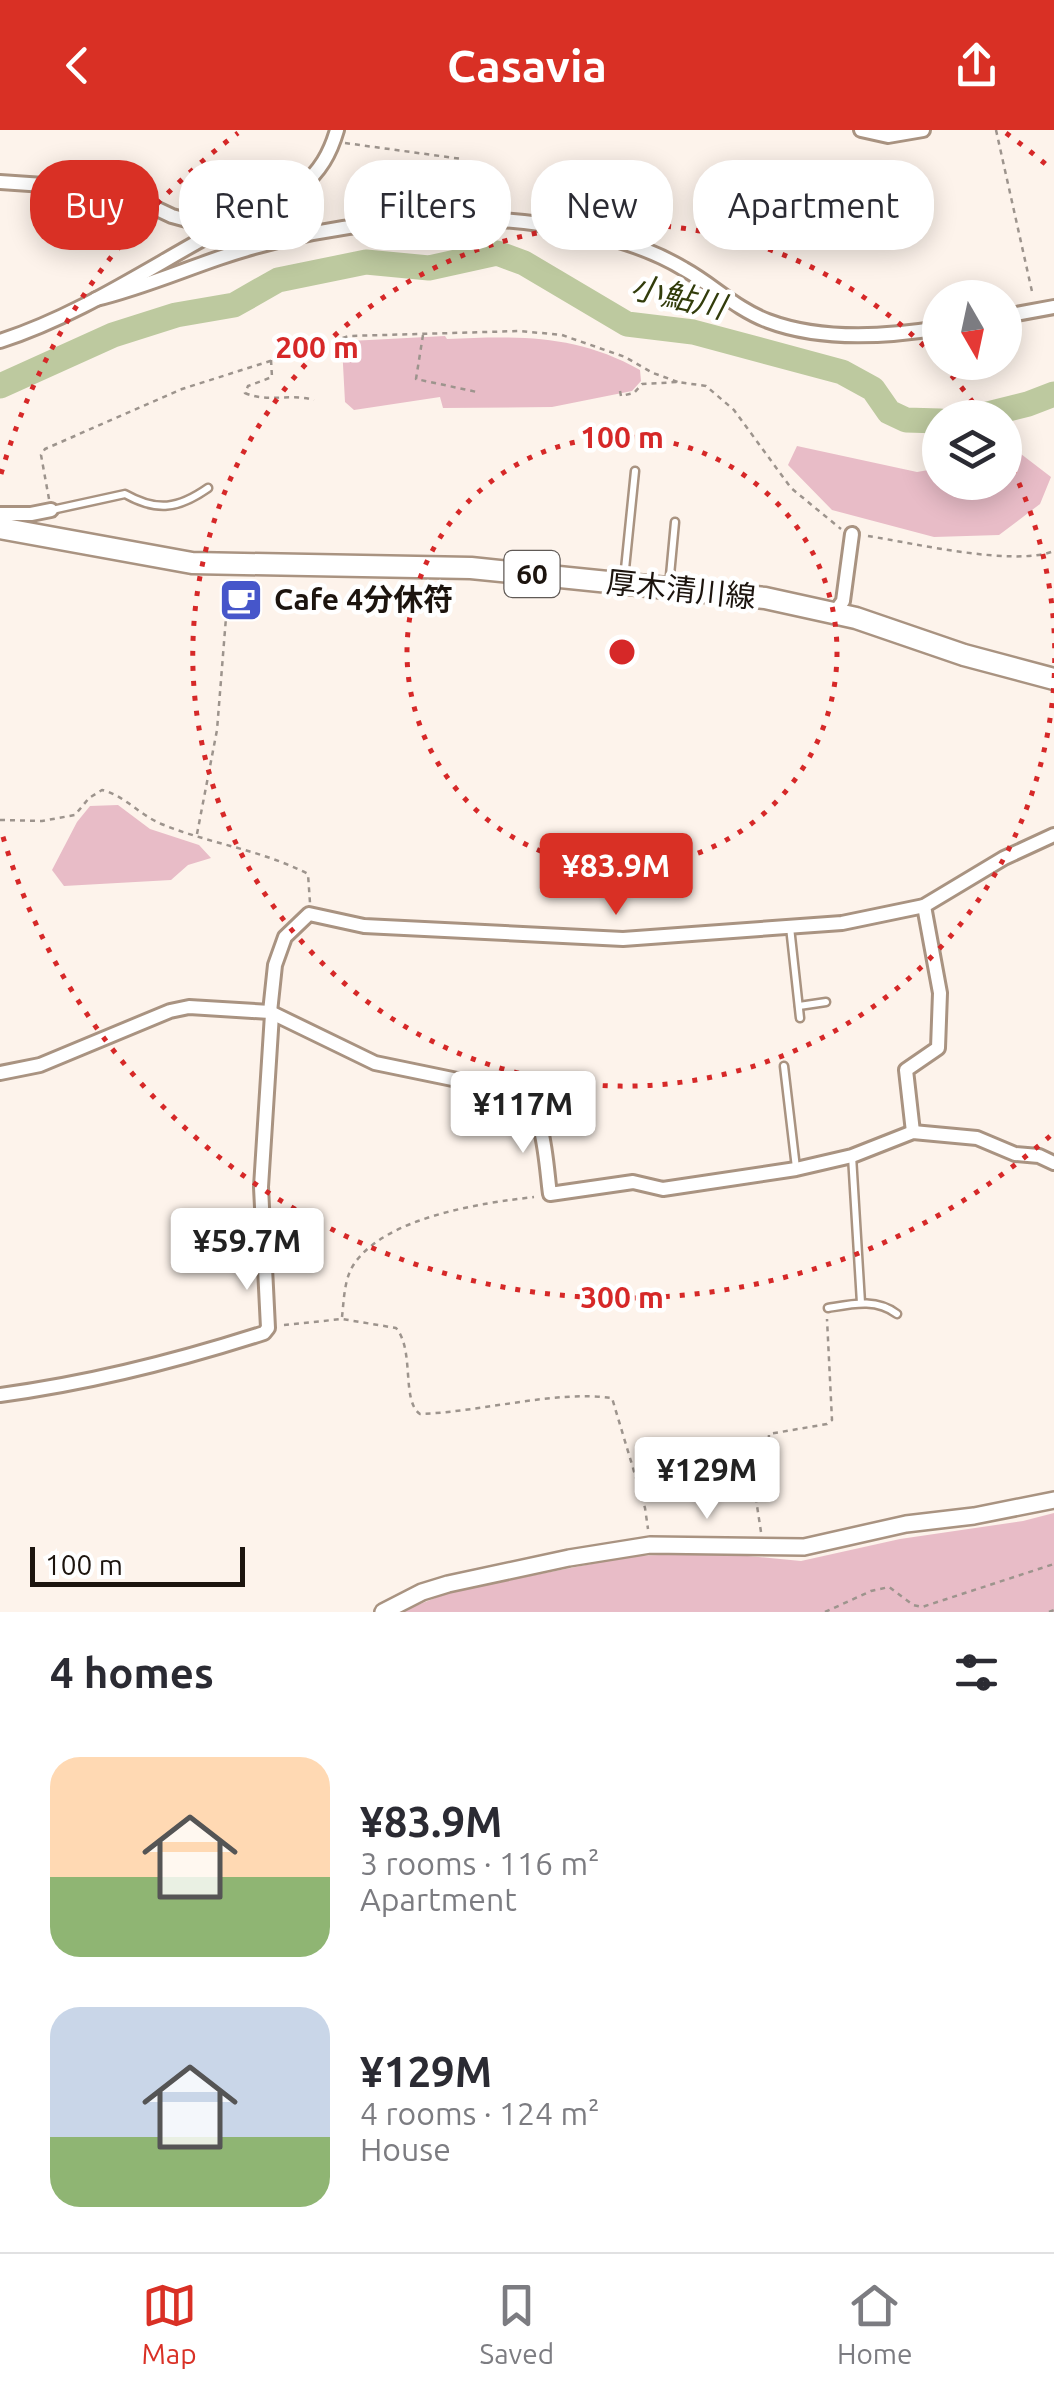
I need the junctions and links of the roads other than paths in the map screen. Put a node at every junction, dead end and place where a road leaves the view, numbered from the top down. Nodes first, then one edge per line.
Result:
1 (861, 130) edge
2 (923, 130) edge
3 (336, 136) edge
4 (324, 162) edge
5 (0, 182) edge
6 (179, 219) edge
7 (182, 250) edge
8 (216, 250) edge
9 (217, 258) junction
10 (96, 299) junction
11 (1048, 308) edge
12 (1022, 313) edge
13 (922, 329) edge
14 (0, 341) edge
15 (635, 471) dead end
16 (208, 488) dead end
17 (46, 508) joint
18 (0, 514) edge
19 (676, 522) dead end
20 (0, 528) edge
21 (852, 534) road end
22 (624, 584) junction
23 (669, 588) junction
24 (835, 612) junction
25 (1054, 679) edge
26 (1054, 835) edge
27 (924, 906) junction
28 (790, 927) junction
29 (826, 1002) dead end
30 (799, 1006) junction
31 (271, 1013) junction
32 (800, 1018) dead end
33 (784, 1066) dead end
34 (0, 1073) edge
35 (913, 1132) junction
36 (852, 1156) junction
37 (1054, 1163) edge
38 (796, 1169) junction
39 (860, 1302) junction
40 (828, 1308) road end
41 (897, 1314) dead end
42 (0, 1395) edge
43 (1054, 1500) edge
44 (383, 1612) edge

1 - 2 street
3 - 4 street
5 - 6 street
7 - 10 street
8 - 9 street
9 - 10 street
9 - 13 street
10 - 14 street
11 - 12 street
15 - 22 lane
16 - 17 lane
17 - 18 street
19 - 23 lane
20 - 22 main road, 厚木清川線 / 60
21 - 24 street
22 - 23 main road, 厚木清川線 / 60
23 - 24 main road, 厚木清川線 / 60
24 - 25 main road, 厚木清川線 / 60
26 - 27 street
27 - 28 street
27 - 35 street
28 - 30 lane
28 - 31 street
29 - 30 lane
30 - 32 lane
31 - 34 street
31 - 38 street
31 - 42 street
33 - 38 lane
35 - 36 street
35 - 37 street
36 - 38 street
36 - 39 lane
39 - 40 lane
39 - 41 lane
43 - 44 street

